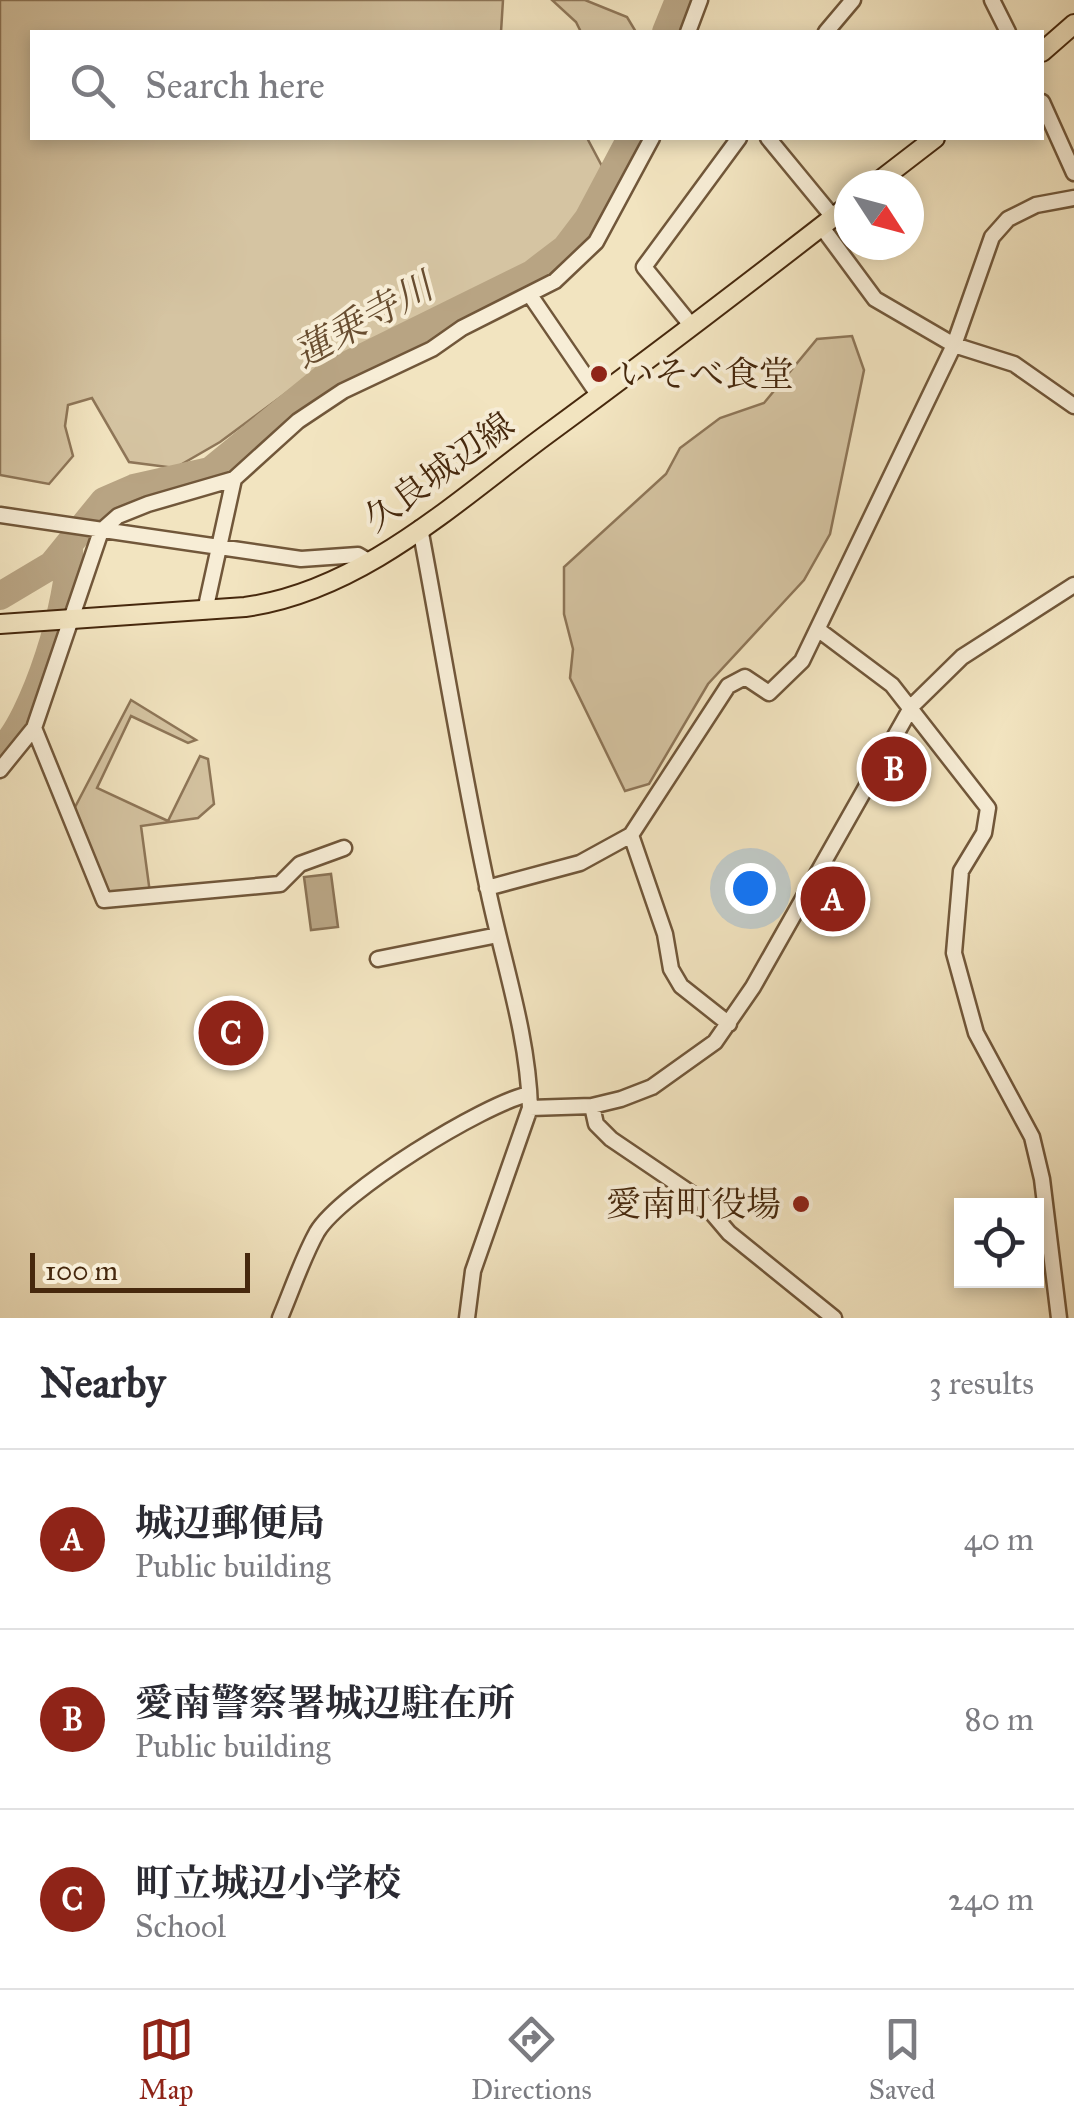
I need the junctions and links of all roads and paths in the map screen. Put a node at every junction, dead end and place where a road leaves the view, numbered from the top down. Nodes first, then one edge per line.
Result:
1 (700, 0) edge
2 (853, 0) edge
3 (992, 0) edge
4 (1074, 24) edge
5 (689, 30) edge
6 (828, 30) edge
7 (1007, 30) edge
8 (1044, 50) edge
9 (1044, 106) edge
10 (651, 140) edge
11 (738, 140) edge
12 (769, 140) edge
13 (932, 140) edge
14 (893, 170) edge
15 (1074, 173) edge
16 (1074, 198) edge
17 (834, 216) edge
18 (827, 221) junction
19 (530, 295) junction
20 (691, 325) junction
21 (954, 344) junction
22 (600, 396) junction
23 (1074, 406) edge
24 (234, 479) junction
25 (0, 514) edge
26 (420, 528) junction
27 (101, 531) junction
28 (221, 547) junction
29 (370, 562) junction
30 (1074, 585) edge
31 (205, 610) junction
32 (68, 621) junction
33 (0, 624) edge
34 (820, 631) junction
35 (912, 706) junction
36 (34, 728) junction
37 (0, 770) edge
38 (631, 835) junction
39 (344, 848) dead end
40 (487, 888) junction
41 (498, 935) junction
42 (378, 959) dead end
43 (729, 1024) junction
44 (530, 1101) junction
45 (592, 1106) junction
46 (280, 1318) edge
47 (467, 1318) edge
48 (834, 1318) edge
49 (1059, 1318) edge

1 - 5 street
2 - 6 street
3 - 7 street
4 - 8 main road
9 - 15 street
10 - 19 street
11 - 20 street
12 - 18 street
13 - 14 main road
16 - 21 street
17 - 18 main road, 久良城辺線
18 - 20 main road, 久良城辺線
18 - 21 street
19 - 22 street
19 - 24 street
20 - 22 main road, 久良城辺線
21 - 23 street
21 - 34 street
22 - 26 main road, 久良城辺線
24 - 27 street
24 - 28 street
25 - 27 street
26 - 29 main road, 久良城辺線
26 - 40 street
27 - 28 street
27 - 32 street
28 - 29 street
28 - 31 street
29 - 31 main road, 久良城辺線
30 - 35 street
31 - 32 main road, 久良城辺線
32 - 33 main road, 久良城辺線
32 - 36 street
34 - 35 street
34 - 38 street
35 - 43 street
35 - 49 street
36 - 37 street
36 - 39 street
38 - 40 street
38 - 43 street
40 - 41 street
41 - 42 street
41 - 44 street
43 - 45 street
44 - 45 street
44 - 46 street
44 - 47 street
45 - 48 street

